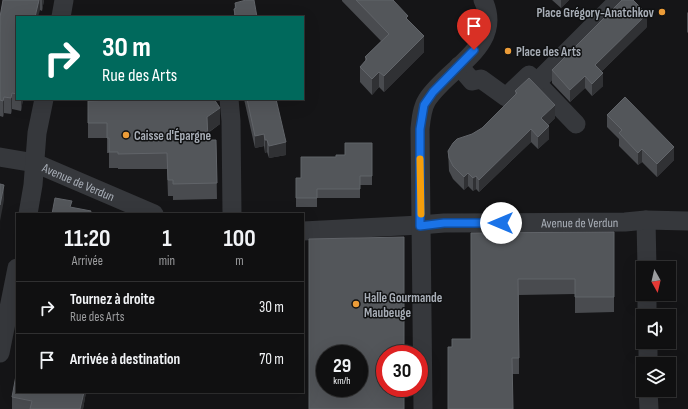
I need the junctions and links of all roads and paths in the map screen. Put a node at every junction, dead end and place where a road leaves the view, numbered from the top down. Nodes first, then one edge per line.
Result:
1 (64, 0) edge
2 (484, 0) edge
3 (619, 0) edge
4 (60, 16) edge
5 (459, 66) junction
6 (536, 82) junction
7 (44, 100) edge
8 (229, 100) edge
9 (576, 124) dead end
10 (0, 157) edge
11 (35, 163) junction
12 (28, 213) edge
13 (152, 213) edge
14 (232, 213) edge
15 (646, 220) junction
16 (688, 221) edge
17 (420, 226) junction
18 (304, 231) edge
19 (647, 261) edge
20 (16, 273) edge
21 (0, 353) edge
22 (648, 397) edge
23 (423, 409) edge
24 (648, 409) edge

1 - 4 street
2 - 5 street
3 - 6 street
5 - 6 street
5 - 17 street
6 - 9 street
7 - 11 street
8 - 14 street
10 - 11 street, Avenue de Verdun
11 - 12 street
11 - 13 street, Avenue de Verdun
15 - 16 street, Avenue de Verdun
15 - 17 street, Avenue de Verdun
15 - 19 street
17 - 18 street, Avenue de Verdun
17 - 23 street
20 - 21 street
22 - 24 street

